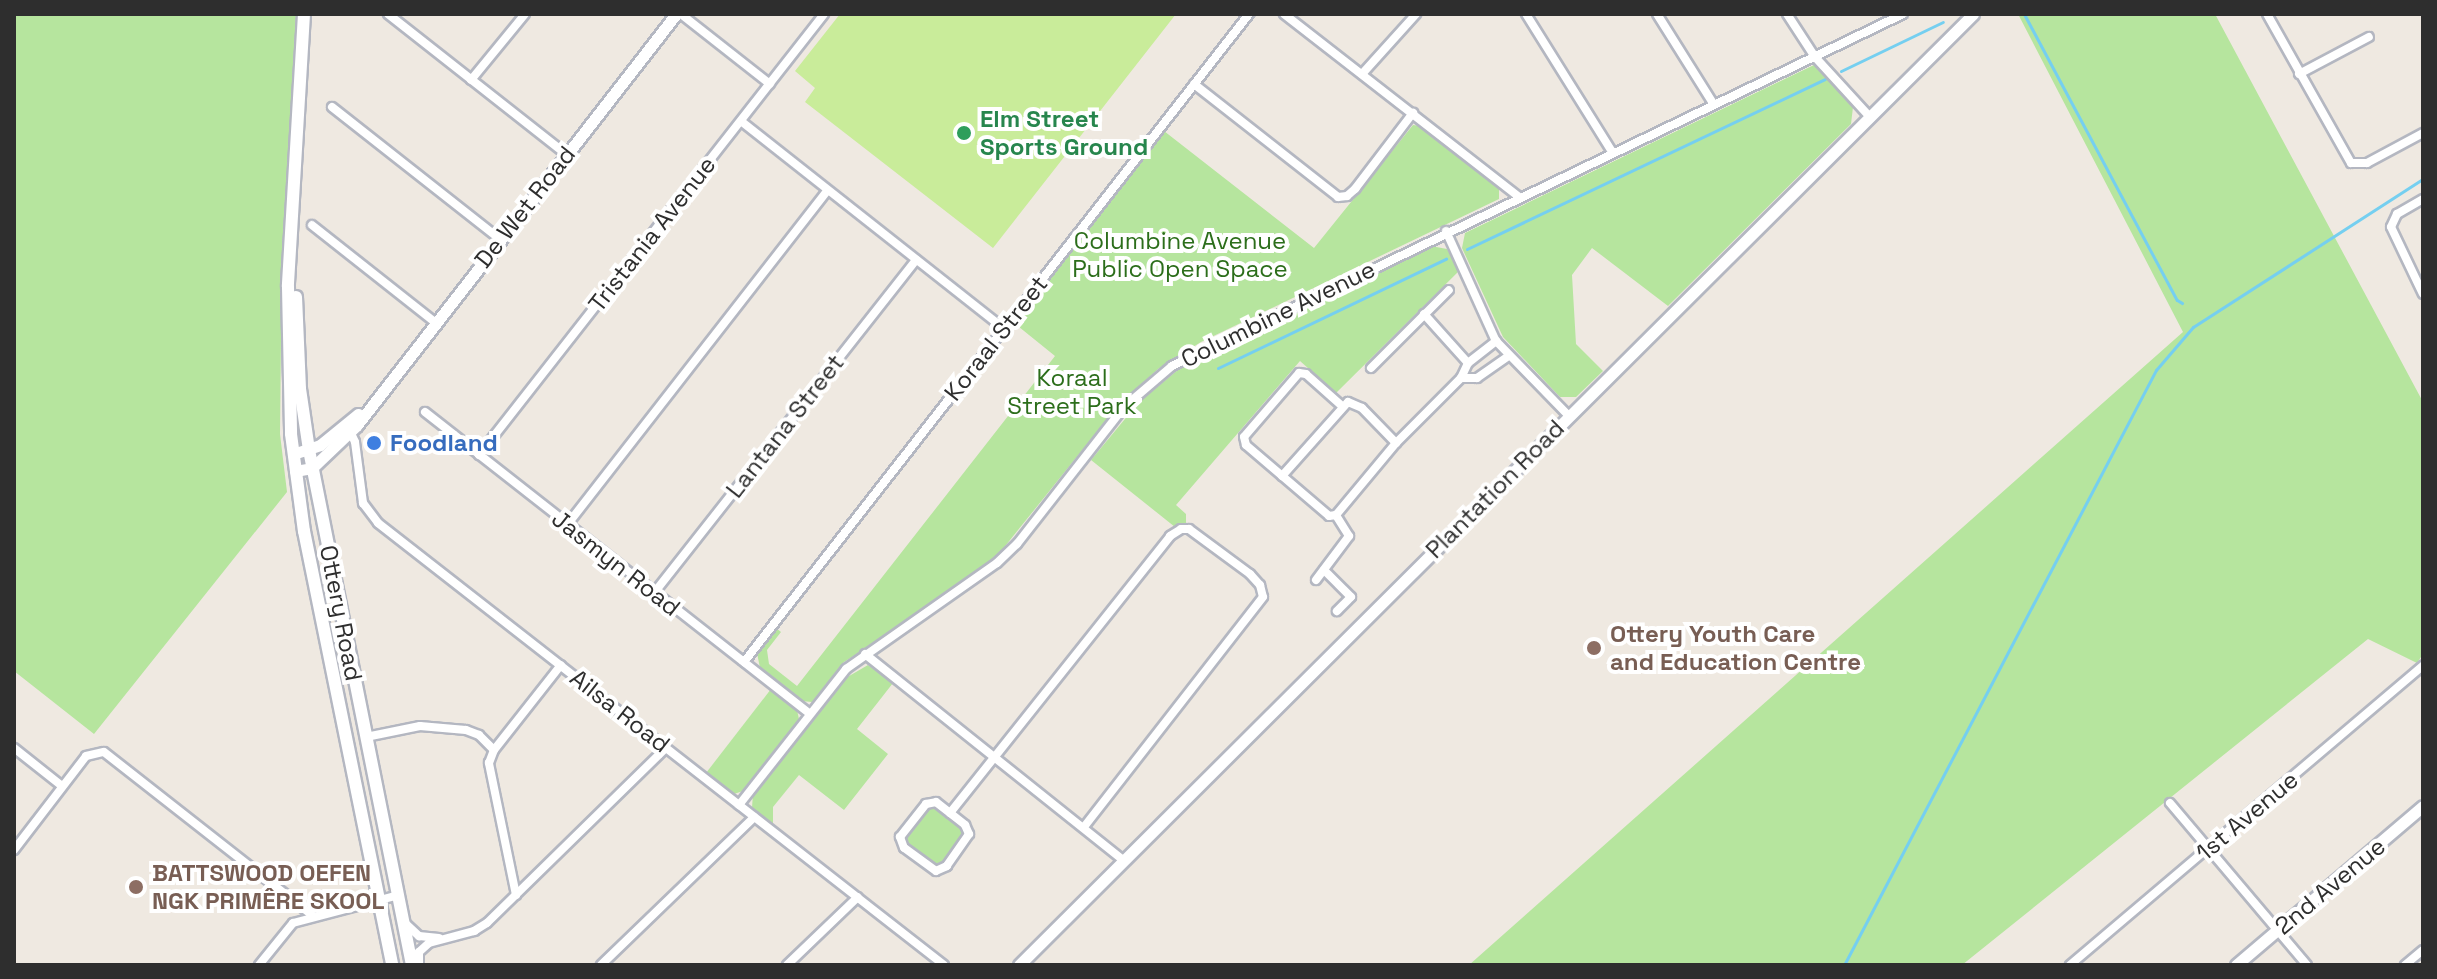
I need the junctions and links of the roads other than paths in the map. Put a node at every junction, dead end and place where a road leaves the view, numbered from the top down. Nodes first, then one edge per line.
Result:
1 (304, 14) edge
2 (388, 14) edge
3 (525, 14) edge
4 (678, 14) edge
5 (824, 14) edge
6 (1249, 14) edge
7 (1284, 14) edge
8 (1416, 14) edge
9 (1526, 14) edge
10 (1657, 14) edge
11 (1787, 14) edge
12 (1903, 14) edge
13 (1973, 14) edge
14 (2267, 14) edge
15 (2369, 37) dead end
16 (1815, 57) junction
17 (1362, 74) junction
18 (2299, 74) junction
19 (471, 80) junction
20 (770, 84) junction
21 (1194, 84) junction
22 (1714, 105) junction
23 (332, 107) dead end
24 (1413, 113) junction
25 (1870, 117) junction
26 (741, 121) junction
27 (2423, 133) edge
28 (1613, 153) junction
29 (566, 154) junction
30 (827, 191) junction
31 (1520, 198) junction
32 (2423, 199) edge
33 (312, 225) dead end
34 (1446, 231) junction
35 (500, 239) junction
36 (292, 258) junction
37 (916, 260) junction
38 (1449, 290) dead end
39 (2423, 294) edge
40 (1424, 314) junction
41 (435, 322) junction
42 (1003, 328) junction
43 (1496, 341) junction
44 (1508, 356) junction
45 (1468, 363) junction
46 (1371, 368) dead end
47 (1461, 378) junction
48 (1342, 406) junction
49 (425, 412) dead end
50 (1569, 416) junction
51 (348, 429) junction
52 (1396, 443) junction
53 (309, 450) junction
54 (293, 454) junction
55 (479, 455) junction
56 (312, 468) junction
57 (295, 471) junction
58 (1282, 476) junction
59 (1336, 515) junction
60 (567, 525) junction
61 (1324, 570) junction
62 (1316, 580) dead end
63 (654, 593) junction
64 (1337, 611) dead end
65 (865, 654) junction
66 (744, 662) junction
67 (561, 665) junction
68 (2423, 666) edge
69 (809, 713) junction
70 (366, 737) junction
71 (14, 748) edge
72 (666, 748) junction
73 (494, 750) junction
74 (996, 758) junction
75 (62, 786) junction
76 (2170, 803) dead end
77 (739, 805) junction
78 (2423, 806) edge
79 (950, 813) junction
80 (754, 817) junction
81 (1084, 827) junction
82 (2207, 849) junction
83 (14, 850) edge
84 (1124, 861) junction
85 (399, 895) junction
86 (516, 895) junction
87 (858, 897) junction
88 (379, 900) junction
89 (312, 915) junction
90 (404, 920) junction
91 (2277, 930) junction
92 (440, 938) junction
93 (2423, 950) edge
94 (259, 965) edge
95 (392, 965) edge
96 (412, 965) edge
97 (419, 965) edge
98 (601, 965) edge
99 (787, 965) edge
100 (944, 965) edge
101 (1019, 965) edge
102 (2070, 965) edge
103 (2236, 965) edge
104 (2307, 965) edge
105 (2405, 965) edge

1 - 36 main road, Ottery Road
2 - 19 street
3 - 19 street
4 - 20 street
4 - 29 street, De Wet Road
5 - 20 street, Tristania Avenue
6 - 21 street, Koraal Street
7 - 17 street
8 - 17 street
9 - 28 street
10 - 22 street
11 - 16 street
12 - 16 street, Columbine Avenue
13 - 25 street, Plantation Road
14 - 18 street
15 - 18 street
16 - 22 street, Columbine Avenue
16 - 25 street
17 - 24 street
18 - 27 street
19 - 29 street
20 - 26 street, Tristania Avenue
21 - 24 street
21 - 42 street, Koraal Street
22 - 28 street, Columbine Avenue
23 - 35 street
24 - 31 street
25 - 50 street, Plantation Road
26 - 30 street
26 - 55 street, Tristania Avenue
28 - 31 street, Columbine Avenue
29 - 35 street, De Wet Road
30 - 37 street
30 - 60 street
31 - 34 street, Columbine Avenue
32 - 39 street
33 - 41 street
34 - 43 street
34 - 65 street, Columbine Avenue
35 - 41 street, De Wet Road
36 - 53 main road, Ottery Road
36 - 54 main road, Ottery Road
37 - 42 street
37 - 63 street, Lantana Street
38 - 40 street
40 - 45 street
40 - 46 street
41 - 51 street, De Wet Road
42 - 66 street, Koraal Street
43 - 44 street
43 - 45 street
44 - 47 street
44 - 50 street
45 - 47 street
47 - 52 street
48 - 52 street
48 - 58 street
48 - 58 street
49 - 55 street, Jasmyn Road
50 - 84 street, Plantation Road
51 - 53 street, De Wet Road
51 - 56 street, De Wet Road
51 - 67 street, Ailsa Road
52 - 59 street
53 - 54 street, De Wet Road
53 - 56 main road, Ottery Road
54 - 57 main road, Ottery Road
55 - 60 street, Jasmyn Road
56 - 57 street
56 - 70 main road, Ottery Road
57 - 88 main road, Ottery Road
58 - 59 street
59 - 61 street
60 - 63 street, Jasmyn Road
61 - 62 street
61 - 64 street
63 - 66 street, Jasmyn Road
65 - 69 street, Columbine Avenue
65 - 74 street
66 - 69 street, Jasmyn Road
67 - 72 street, Ailsa Road
67 - 73 street
68 - 82 street, 1st Avenue
69 - 77 street, Columbine Avenue
70 - 73 street
70 - 85 main road, Ottery Road
71 - 75 street
72 - 77 street, Ailsa Road
72 - 86 street
73 - 86 street
74 - 79 street
74 - 81 street
74 - 81 street
75 - 83 street
75 - 89 street
76 - 82 street
77 - 80 street, Ailsa Road
78 - 91 street, 2nd Avenue
79 - 79 street
80 - 87 street, Ailsa Road
80 - 98 street
81 - 84 street
82 - 91 street
82 - 102 street, 1st Avenue
84 - 101 street, Plantation Road
85 - 88 street
85 - 90 main road, Ottery Road
86 - 92 street
87 - 99 street
87 - 100 street, Ailsa Road
88 - 89 street
88 - 95 main road, Ottery Road
89 - 94 street
90 - 92 street
90 - 96 main road, Ottery Road
91 - 103 street, 2nd Avenue
91 - 104 street
92 - 97 street
93 - 105 street

